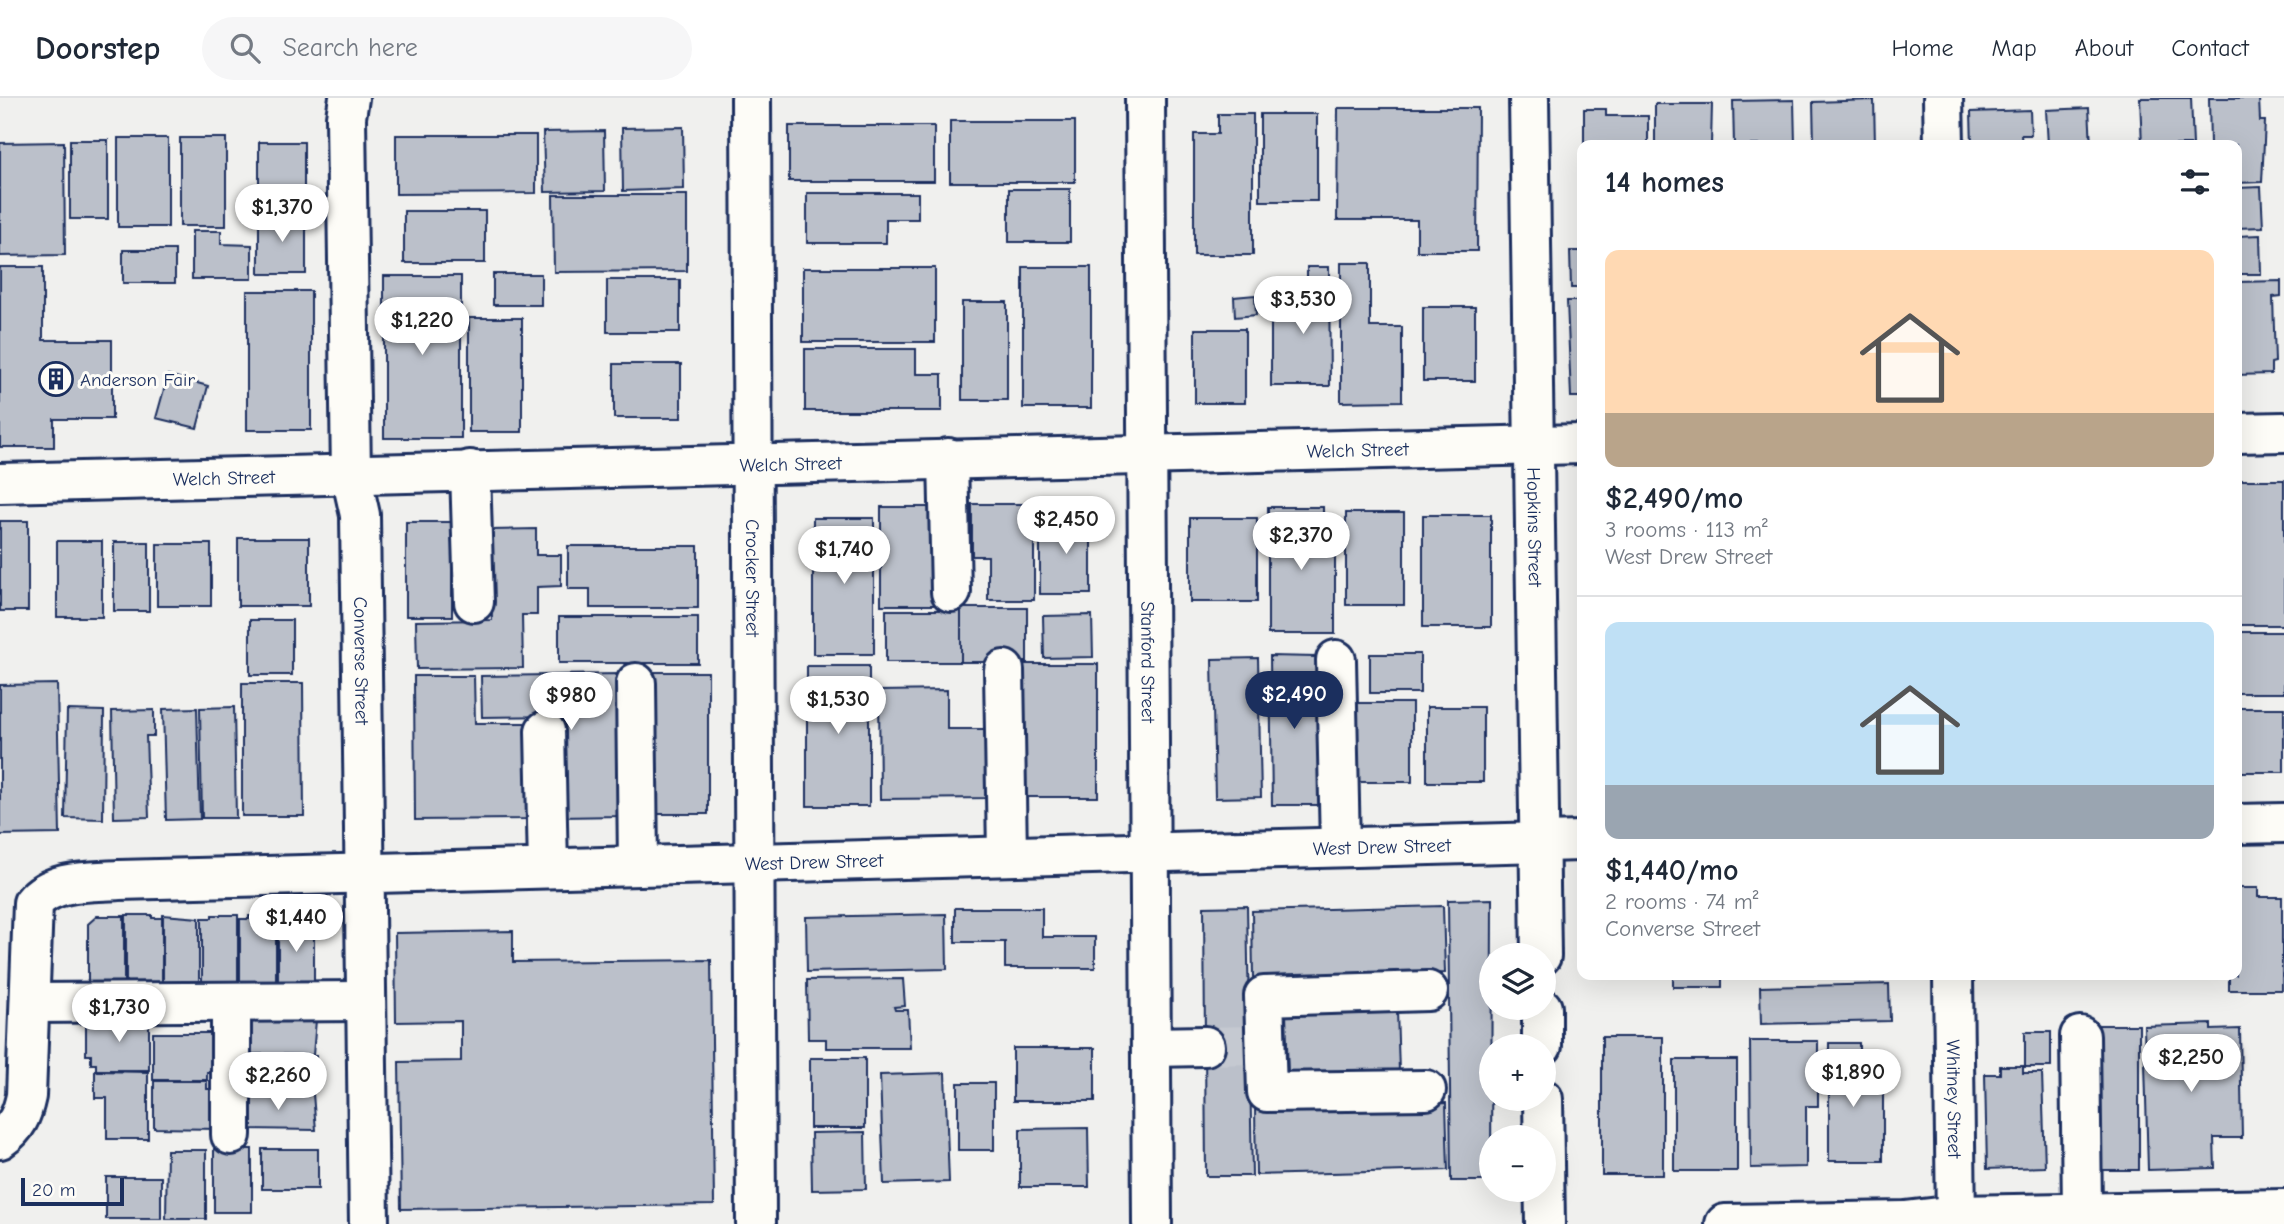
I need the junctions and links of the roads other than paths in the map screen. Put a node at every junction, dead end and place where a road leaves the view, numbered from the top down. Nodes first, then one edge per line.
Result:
1 (349, 98) edge
2 (751, 98) edge
3 (1145, 98) edge
4 (1529, 98) edge
5 (1943, 98) edge
6 (1944, 140) edge
7 (2284, 432) edge
8 (2242, 433) edge
9 (1577, 444) edge
10 (1534, 445) junction
11 (1147, 456) junction
12 (948, 458) junction
13 (753, 463) junction
14 (470, 470) junction
15 (352, 475) junction
16 (0, 483) edge
17 (951, 592) dead end
18 (474, 602) dead end
19 (1336, 660) dead end
20 (1004, 670) dead end
21 (636, 682) dead end
22 (545, 731) dead end
23 (2284, 823) edge
24 (2242, 824) edge
25 (1577, 841) edge
26 (1540, 842) junction
27 (1340, 847) junction
28 (1150, 852) junction
29 (1007, 855) junction
30 (755, 862) junction
31 (638, 865) junction
32 (548, 868) junction
33 (363, 874) junction
34 (1541, 943) edge
35 (1953, 980) edge
36 (1428, 991) dead end
37 (366, 1001) junction
38 (231, 1002) junction
39 (30, 1003) junction
40 (2080, 1036) dead end
41 (1151, 1046) junction
42 (1205, 1046) tunnel mouth
43 (1426, 1090) dead end
44 (1543, 1111) edge
45 (231, 1135) dead end
46 (0, 1139) edge
47 (2284, 1209) edge
48 (2082, 1213) junction
49 (1956, 1219) edge
50 (369, 1224) edge
51 (756, 1224) edge
52 (1152, 1224) edge
53 (1545, 1224) edge
54 (1726, 1224) edge

1 - 15 street, Converse Street
2 - 13 street, Crocker Street
3 - 11 street, Stanford Street
4 - 10 street, Hopkins Street
5 - 6 street
7 - 8 street
9 - 10 street, Welch Street
10 - 11 street, Welch Street
10 - 26 street, Hopkins Street
11 - 12 street, Welch Street
11 - 28 street, Stanford Street
12 - 13 street, Welch Street
12 - 17 street
13 - 14 street, Welch Street
13 - 30 street, Crocker Street
14 - 15 street, Welch Street
14 - 18 street
15 - 16 street, Welch Street
15 - 33 street, Converse Street
19 - 27 street
20 - 29 street
21 - 31 street
22 - 32 street
23 - 24 street
25 - 26 street, West Drew Street
26 - 27 street, West Drew Street
26 - 34 street, Hopkins Street
27 - 28 street, West Drew Street
28 - 29 street, West Drew Street
28 - 41 street, Stanford Street
29 - 30 street, West Drew Street
30 - 31 street, West Drew Street
30 - 51 street, Crocker Street
31 - 32 street, West Drew Street
32 - 33 street, West Drew Street
33 - 37 street, Converse Street
33 - 39 street, West Drew Street
35 - 49 street, Whitney Street
36 - 43 street
37 - 38 street
37 - 50 street, Converse Street
38 - 39 street
38 - 45 street
39 - 46 street
40 - 48 street
41 - 42 street
41 - 52 street, Stanford Street
44 - 53 street
47 - 48 street
48 - 49 street
49 - 54 street

